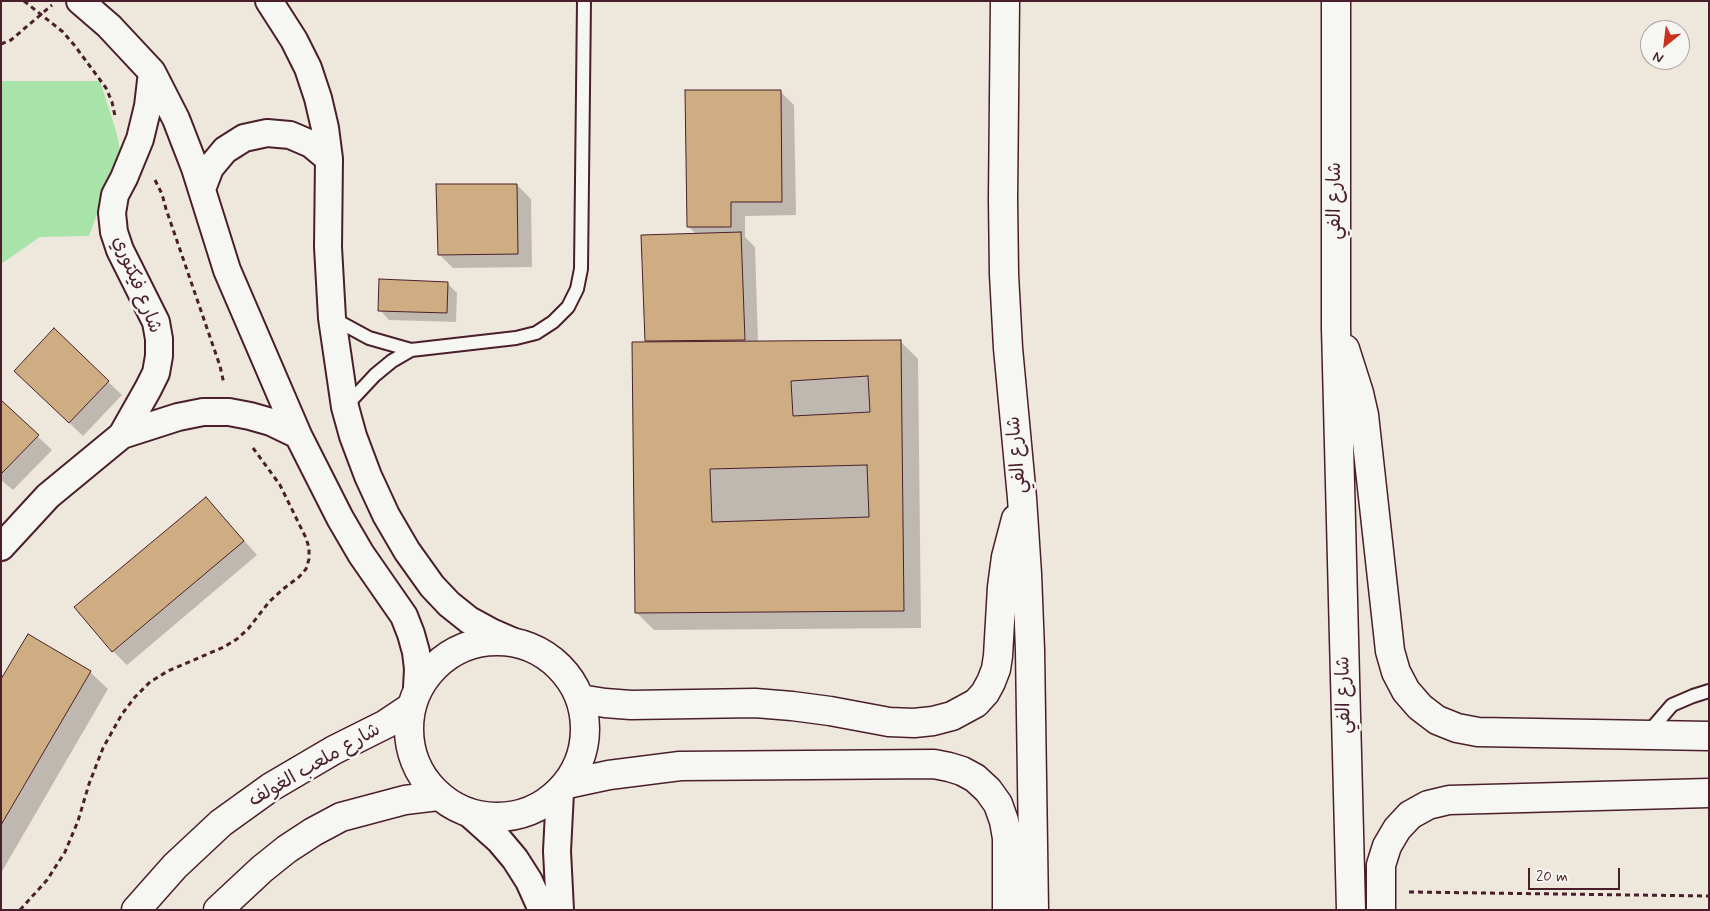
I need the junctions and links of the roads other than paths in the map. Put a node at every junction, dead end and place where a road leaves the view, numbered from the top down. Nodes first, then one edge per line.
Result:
1 (80, 1) edge
2 (269, 1) edge
3 (584, 1) edge
4 (1005, 1) edge
5 (1336, 1) edge
6 (152, 72) junction
7 (328, 159) junction
8 (202, 189) junction
9 (332, 318) junction
10 (1336, 328) junction
11 (411, 350) junction
12 (345, 407) junction
13 (122, 435) junction
14 (298, 435) junction
15 (1022, 498) junction
16 (1, 547) edge
17 (514, 642) junction
18 (1709, 691) edge
19 (413, 698) junction
20 (580, 699) junction
21 (1647, 734) junction
22 (1709, 736) edge
23 (564, 788) junction
24 (1709, 793) edge
25 (438, 796) junction
26 (470, 814) junction
27 (1381, 901) edge
28 (136, 910) edge
29 (218, 910) edge
30 (542, 910) edge
31 (560, 910) edge
32 (1007, 910) edge
33 (1034, 910) edge
34 (1351, 910) edge

1 - 6 street
2 - 7 street
3 - 11 lane
4 - 15 street, شارع الفي
5 - 10 street, شارع الفي
6 - 8 street
6 - 13 street, شارع فيكتوري
7 - 8 street
7 - 9 street
8 - 14 street
9 - 11 lane
9 - 12 street
10 - 21 street
10 - 34 street, شارع الفي
11 - 12 lane
12 - 17 street
13 - 14 street, شارع فيكتوري
13 - 16 street, شارع فيكتوري
14 - 19 street
15 - 20 street
15 - 33 street, شارع الفي
17 - 19 street
17 - 20 street
18 - 21 lane
19 - 25 street
19 - 28 street, شارع ملعب الغولف
20 - 23 street
21 - 22 street
23 - 26 street
23 - 31 street
23 - 32 street
24 - 27 street
25 - 26 street
25 - 29 street
26 - 30 street

